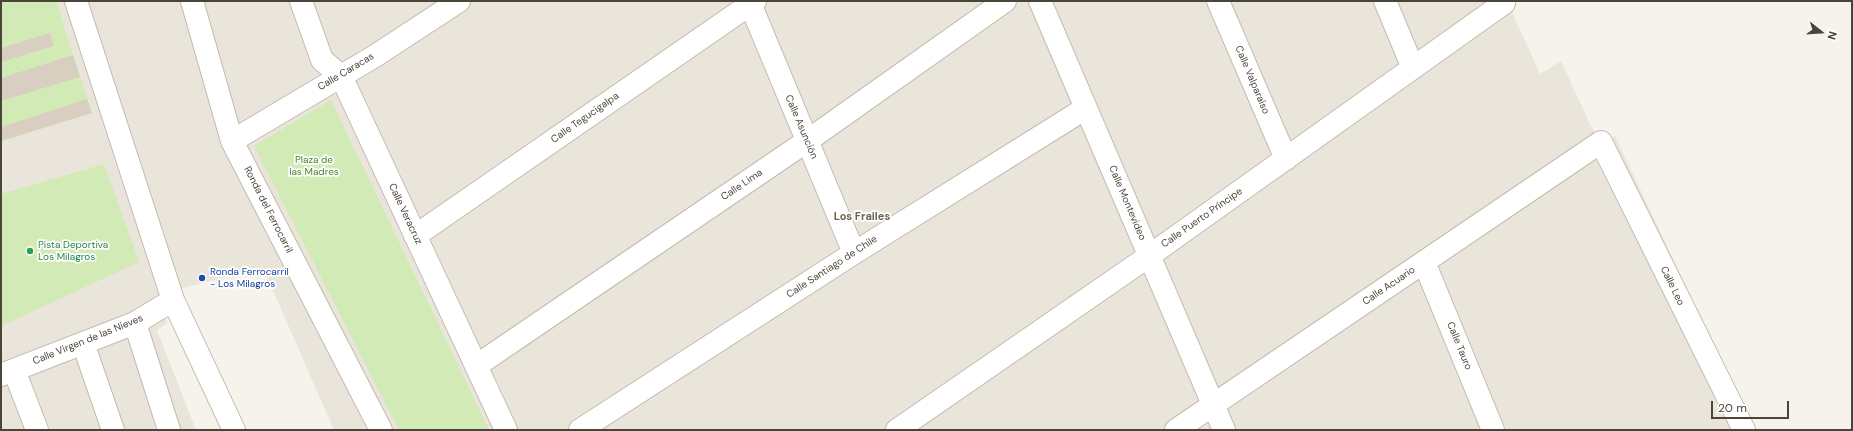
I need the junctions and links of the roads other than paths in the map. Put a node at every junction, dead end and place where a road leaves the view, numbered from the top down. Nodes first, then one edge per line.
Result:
1 (76, 1) edge
2 (192, 1) edge
3 (301, 1) edge
4 (459, 1) edge
5 (1005, 1) edge
6 (1040, 1) edge
7 (1218, 1) edge
8 (1385, 1) edge
9 (752, 2) edge
10 (1504, 3) dead end
11 (1413, 68) junction
12 (341, 76) junction
13 (1086, 108) junction
14 (807, 140) junction
15 (232, 141) junction
16 (1601, 142) joint
17 (1286, 159) junction
18 (415, 236) junction
19 (854, 253) junction
20 (1149, 256) junction
21 (1424, 262) junction
22 (173, 300) junction
23 (135, 323) junction
24 (83, 343) junction
25 (476, 366) junction
26 (8, 373) edge
27 (1214, 405) junction
28 (37, 430) edge
29 (113, 430) edge
30 (169, 430) edge
31 (234, 430) edge
32 (380, 430) edge
33 (506, 430) edge
34 (580, 430) edge
35 (897, 430) edge
36 (1176, 430) edge
37 (1224, 430) edge
38 (1493, 430) edge
39 (1744, 430) edge

1 - 22 street
2 - 15 street, Ronda del Ferrocarril
3 - 12 street, Calle Veracruz
4 - 12 street, Calle Caracas
5 - 14 street, Calle Lima
6 - 13 street, Calle Montevideo
7 - 17 street, Calle Valparaíso
8 - 11 street
9 - 14 street, Calle Asunción
9 - 18 street, Calle Tegucigalpa
10 - 11 street, Calle Puerto Príncipe
11 - 17 street, Calle Puerto Príncipe
12 - 15 street, Calle Caracas
12 - 18 street, Calle Veracruz
13 - 19 street, Calle Santiago de Chile
13 - 20 street, Calle Montevideo
14 - 19 street, Calle Asunción
14 - 25 street, Calle Lima
15 - 32 street, Ronda del Ferrocarril
16 - 21 street, Calle Acuario
16 - 39 street, Calle Leo
17 - 20 street, Calle Puerto Príncipe
18 - 25 street, Calle Veracruz
19 - 34 street, Calle Santiago de Chile
20 - 27 street, Calle Montevideo
20 - 35 street, Calle Puerto Príncipe
21 - 27 street, Calle Acuario
21 - 38 street, Calle Tauro
22 - 23 street, Calle Virgen de las Nieves
22 - 31 street
23 - 24 street, Calle Virgen de las Nieves
23 - 30 street
24 - 26 street, Calle Virgen de las Nieves
24 - 29 street
25 - 33 street, Calle Veracruz
26 - 28 street
27 - 36 street, Calle Acuario
27 - 37 street, Calle Montevideo

